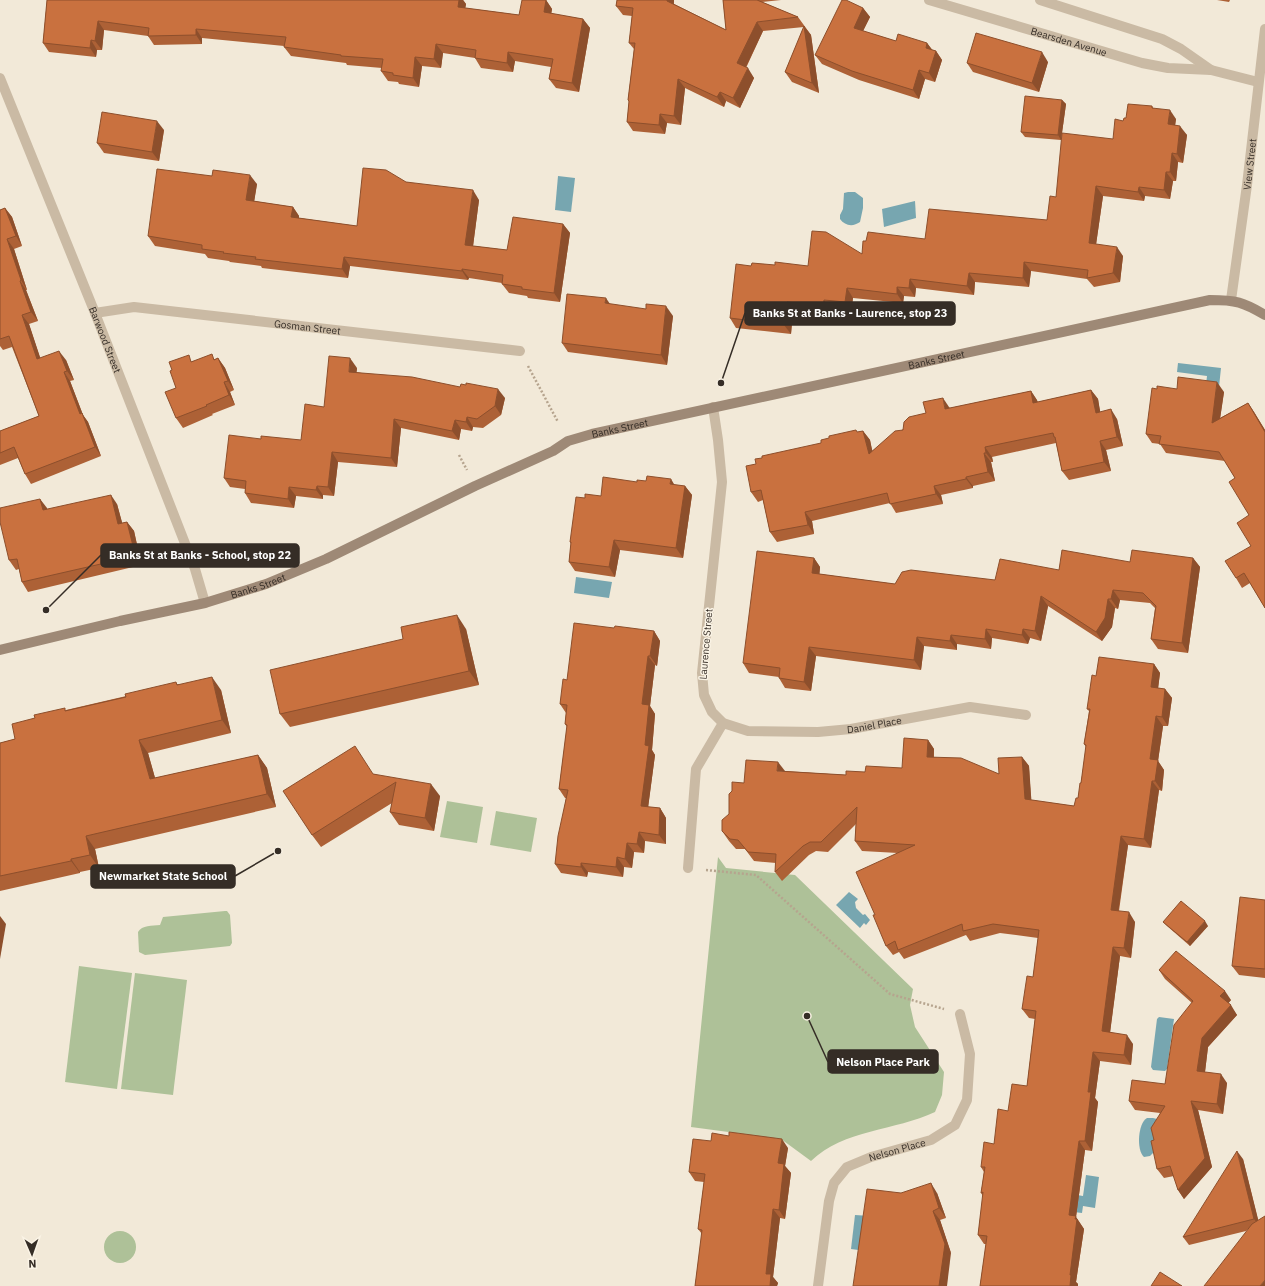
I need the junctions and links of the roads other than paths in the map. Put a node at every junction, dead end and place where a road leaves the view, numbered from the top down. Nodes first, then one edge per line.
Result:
1 (929, 0) edge
2 (1040, 0) edge
3 (1265, 29) edge
4 (1211, 70) junction
5 (0, 78) edge
6 (1258, 82) junction
7 (1231, 300) junction
8 (95, 313) junction
9 (1265, 316) edge
10 (520, 351) road end
11 (713, 407) junction
12 (205, 603) junction
13 (0, 650) edge
14 (1026, 715) dead end
15 (723, 723) junction
16 (688, 868) road end
17 (960, 1014) road end
18 (818, 1286) edge

1 - 4 street, Bearsden Avenue
2 - 4 street, Bearsden Avenue
3 - 6 street, View Street
4 - 6 street, Bearsden Avenue
5 - 8 street, Barwood Street
6 - 7 street, View Street
7 - 9 main road, Banks Street
7 - 11 main road, Banks Street
8 - 10 street, Gosman Street
8 - 12 street, Barwood Street
11 - 12 main road, Banks Street
11 - 15 street, Laurence Street
12 - 13 main road, Banks Street
14 - 15 street, Daniel Place
15 - 16 street
17 - 18 street, Nelson Place

